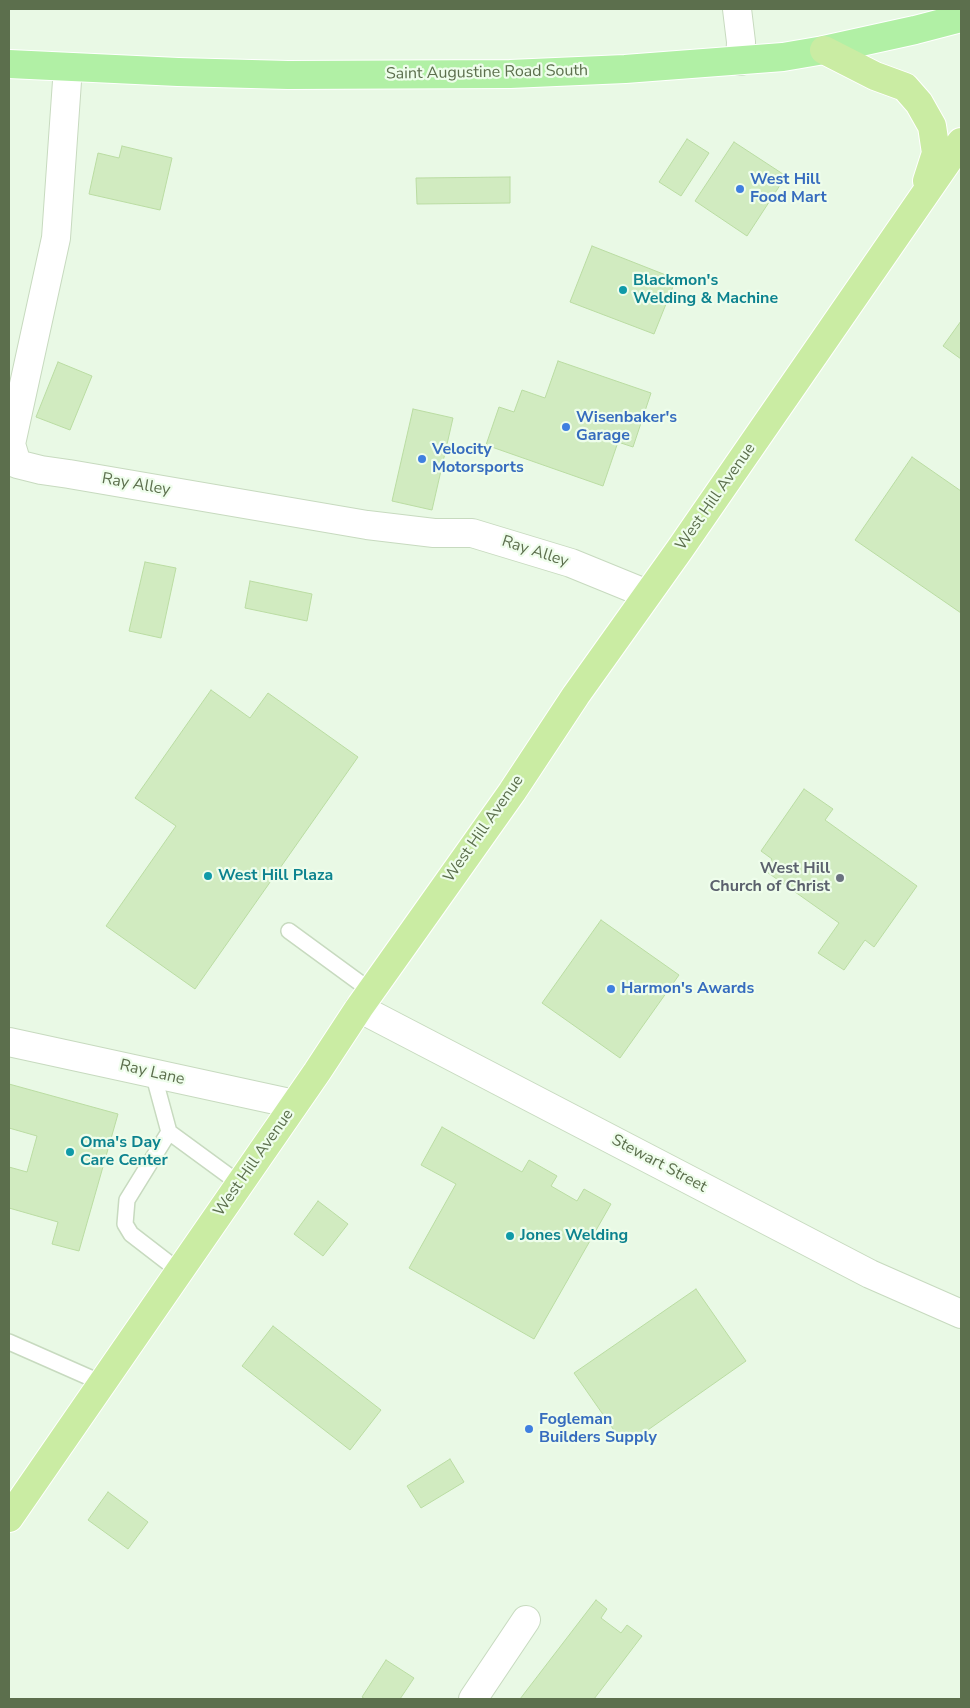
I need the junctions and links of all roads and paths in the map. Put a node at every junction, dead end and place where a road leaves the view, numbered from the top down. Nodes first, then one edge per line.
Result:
1 (737, 9) edge
2 (961, 18) edge
3 (824, 50) junction
4 (740, 61) junction
5 (9, 64) edge
6 (68, 67) junction
7 (961, 142) edge
8 (922, 200) junction
9 (647, 594) junction
10 (289, 931) dead end
11 (365, 999) junction
12 (9, 1042) edge
13 (152, 1073) junction
14 (294, 1104) junction
15 (169, 1132) junction
16 (240, 1184) junction
17 (179, 1271) junction
18 (961, 1314) edge
19 (9, 1342) edge
20 (102, 1383) junction
21 (9, 1518) edge
22 (526, 1620) dead end
23 (473, 1699) edge

1 - 4 street
2 - 3 main road, Saint Augustine Road South
3 - 4 main road, Saint Augustine Road South
3 - 8 highway
4 - 6 main road, Saint Augustine Road South
5 - 6 main road, Saint Augustine Road South
6 - 9 street, Ray Alley
7 - 8 highway, West Hill Avenue
8 - 9 highway, West Hill Avenue
9 - 11 highway, West Hill Avenue
10 - 11 lane
11 - 14 highway, West Hill Avenue
11 - 18 street, Stewart Street
12 - 13 street, Ray Lane
13 - 14 street, Ray Lane
13 - 15 lane
14 - 16 highway, West Hill Avenue
15 - 16 lane
15 - 17 lane
16 - 17 highway, West Hill Avenue
17 - 20 highway, West Hill Avenue
19 - 20 lane
20 - 21 highway, West Hill Avenue
22 - 23 street

